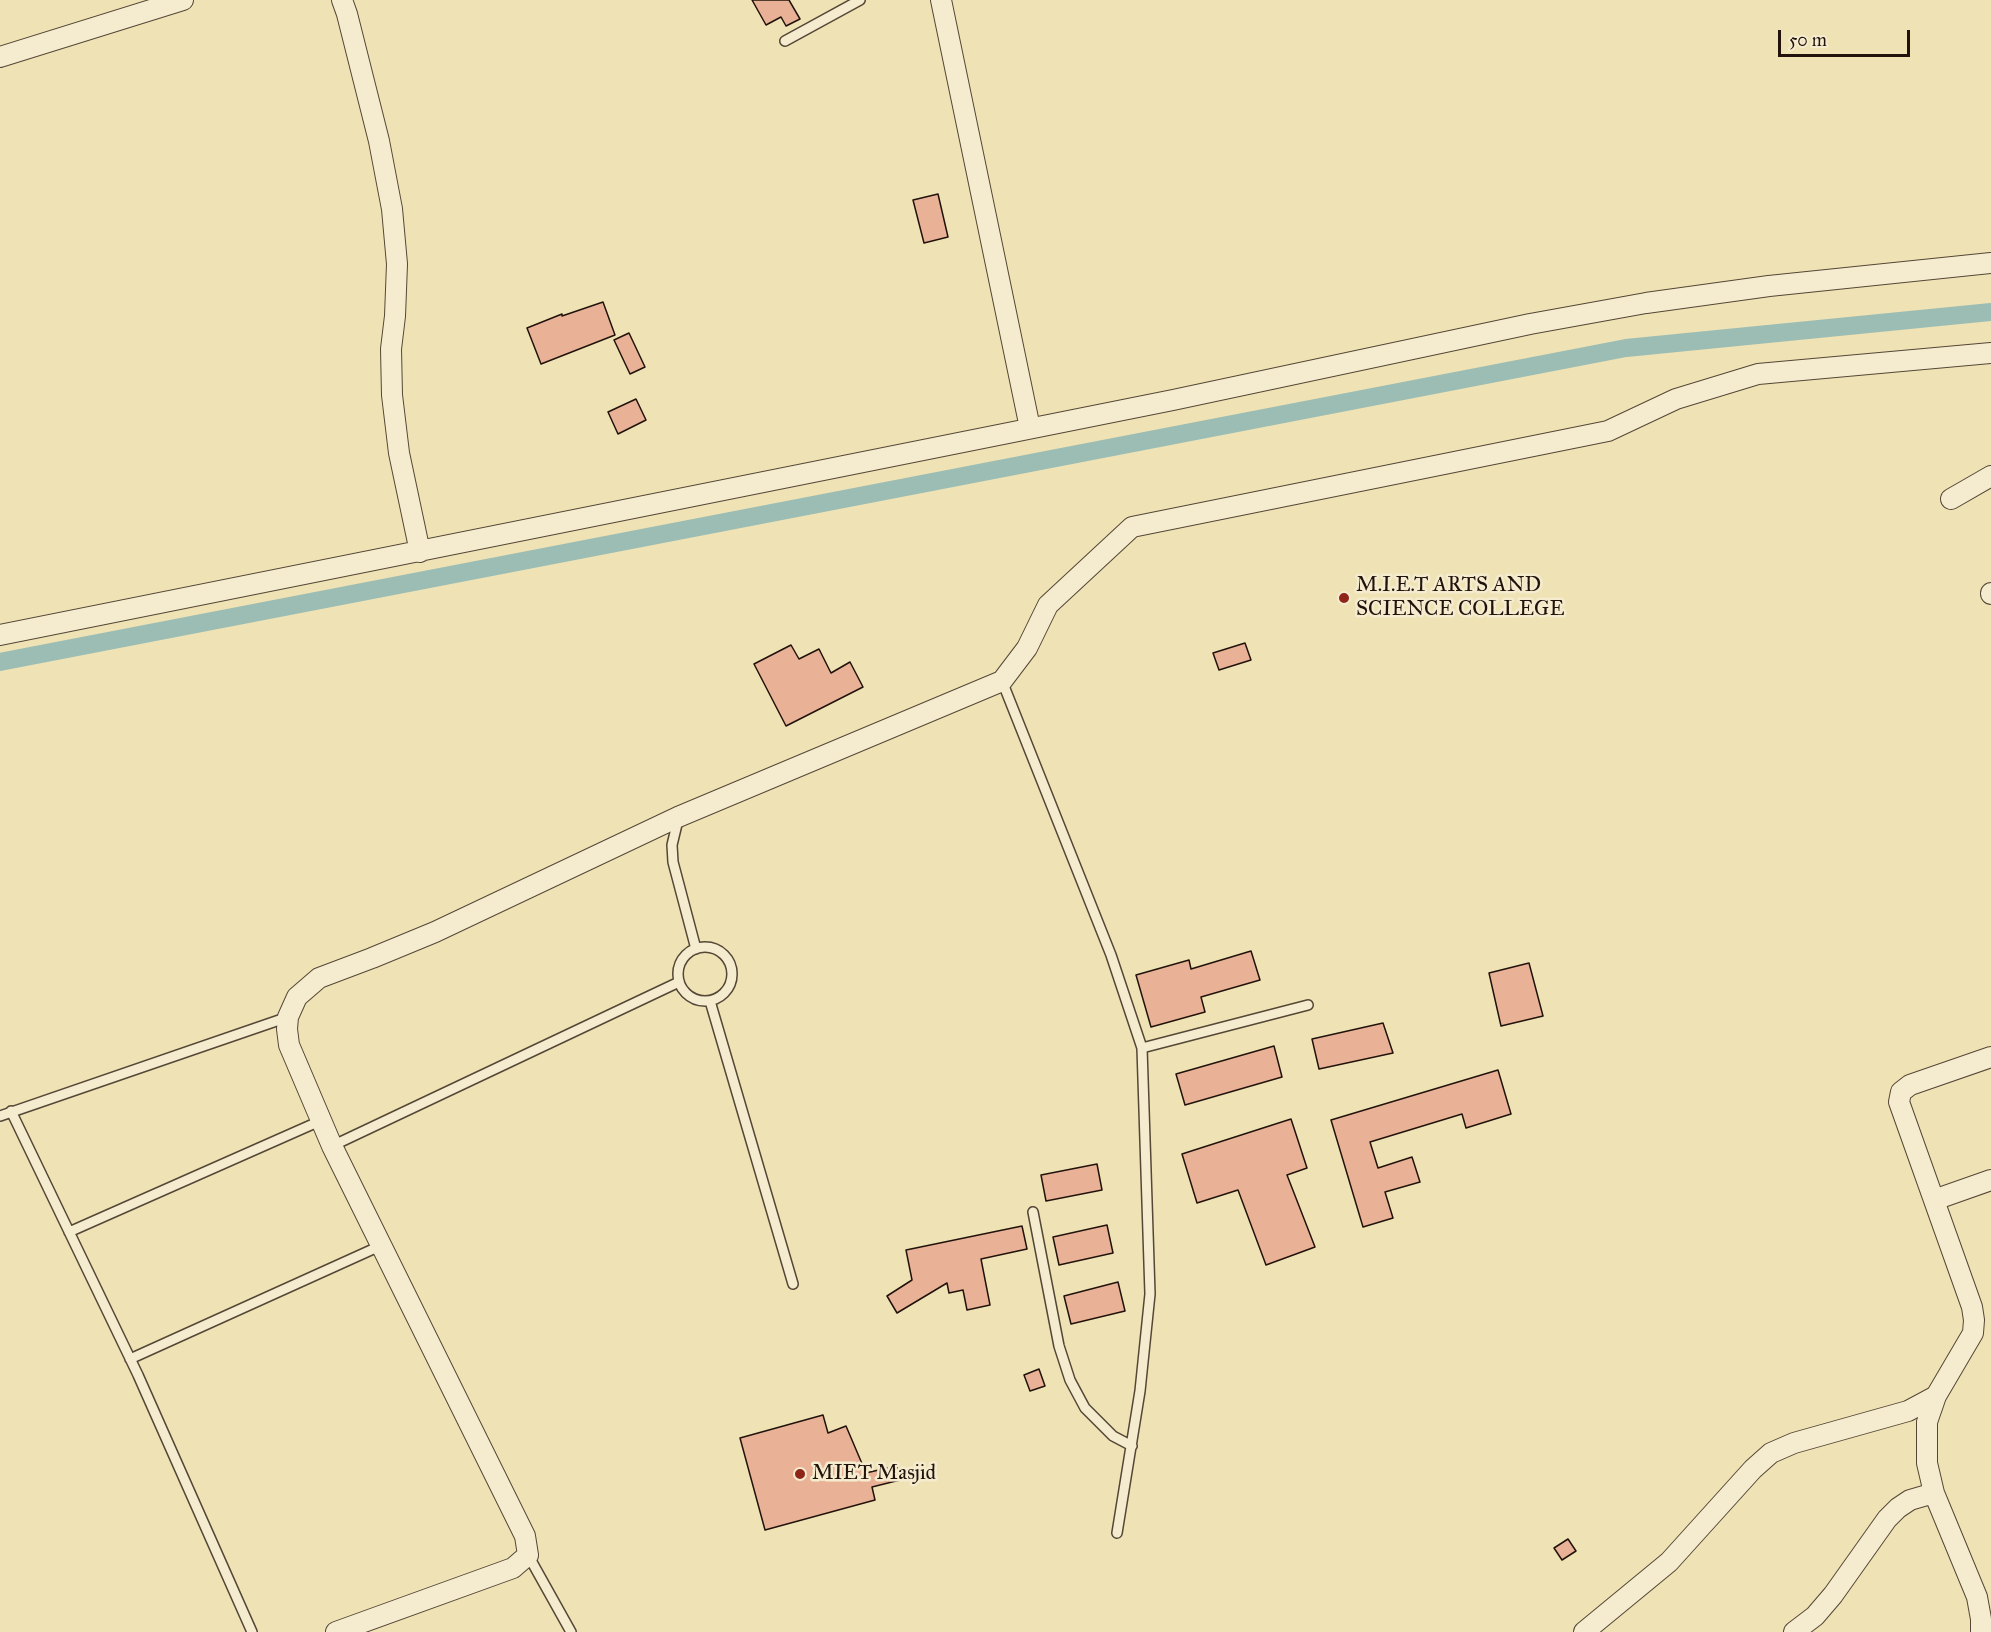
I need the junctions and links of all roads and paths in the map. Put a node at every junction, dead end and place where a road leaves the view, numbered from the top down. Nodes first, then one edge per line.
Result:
1 (183, 0) edge
2 (342, 0) edge
3 (860, 0) edge
4 (941, 0) edge
5 (785, 41) dead end
6 (0, 57) edge
7 (1991, 263) edge
8 (1991, 353) edge
9 (1030, 428) junction
10 (1991, 476) edge
11 (1951, 499) dead end
12 (420, 552) junction
13 (0, 635) edge
14 (1002, 681) junction
15 (678, 817) junction
16 (696, 949) junction
17 (679, 982) junction
18 (710, 1001) junction
19 (1308, 1005) dead end
20 (288, 1017) junction
21 (1142, 1048) junction
22 (1991, 1057) edge
23 (11, 1111) junction
24 (0, 1116) edge
25 (320, 1121) junction
26 (332, 1146) junction
27 (1991, 1180) edge
28 (1934, 1200) junction
29 (1033, 1212) dead end
30 (69, 1232) junction
31 (380, 1246) junction
32 (794, 1284) dead end
33 (130, 1359) junction
34 (1936, 1396) junction
35 (1132, 1446) junction
36 (1934, 1493) junction
37 (1118, 1533) dead end
38 (528, 1555) junction
39 (252, 1632) edge
40 (336, 1632) edge
41 (571, 1632) edge
42 (1584, 1632) edge
43 (1794, 1632) edge
44 (1981, 1632) edge

1 - 6 street
2 - 12 street
3 - 5 lane
4 - 9 street
7 - 9 street
8 - 14 street
9 - 12 street
10 - 11 street
12 - 13 street
14 - 15 street
14 - 21 lane
15 - 16 lane
15 - 20 street
16 - 17 lane
16 - 18 lane
17 - 18 lane
17 - 26 lane
18 - 32 lane
19 - 21 lane
20 - 23 lane
20 - 25 street
21 - 35 lane
22 - 28 street
23 - 24 lane
23 - 30 lane
25 - 26 street
25 - 30 lane
26 - 31 street
27 - 28 street
28 - 34 street
29 - 35 lane
30 - 33 lane
31 - 33 lane
31 - 38 street
33 - 39 lane
34 - 36 street
34 - 42 street
35 - 37 lane
36 - 43 street
36 - 44 street
38 - 40 street
38 - 41 lane

